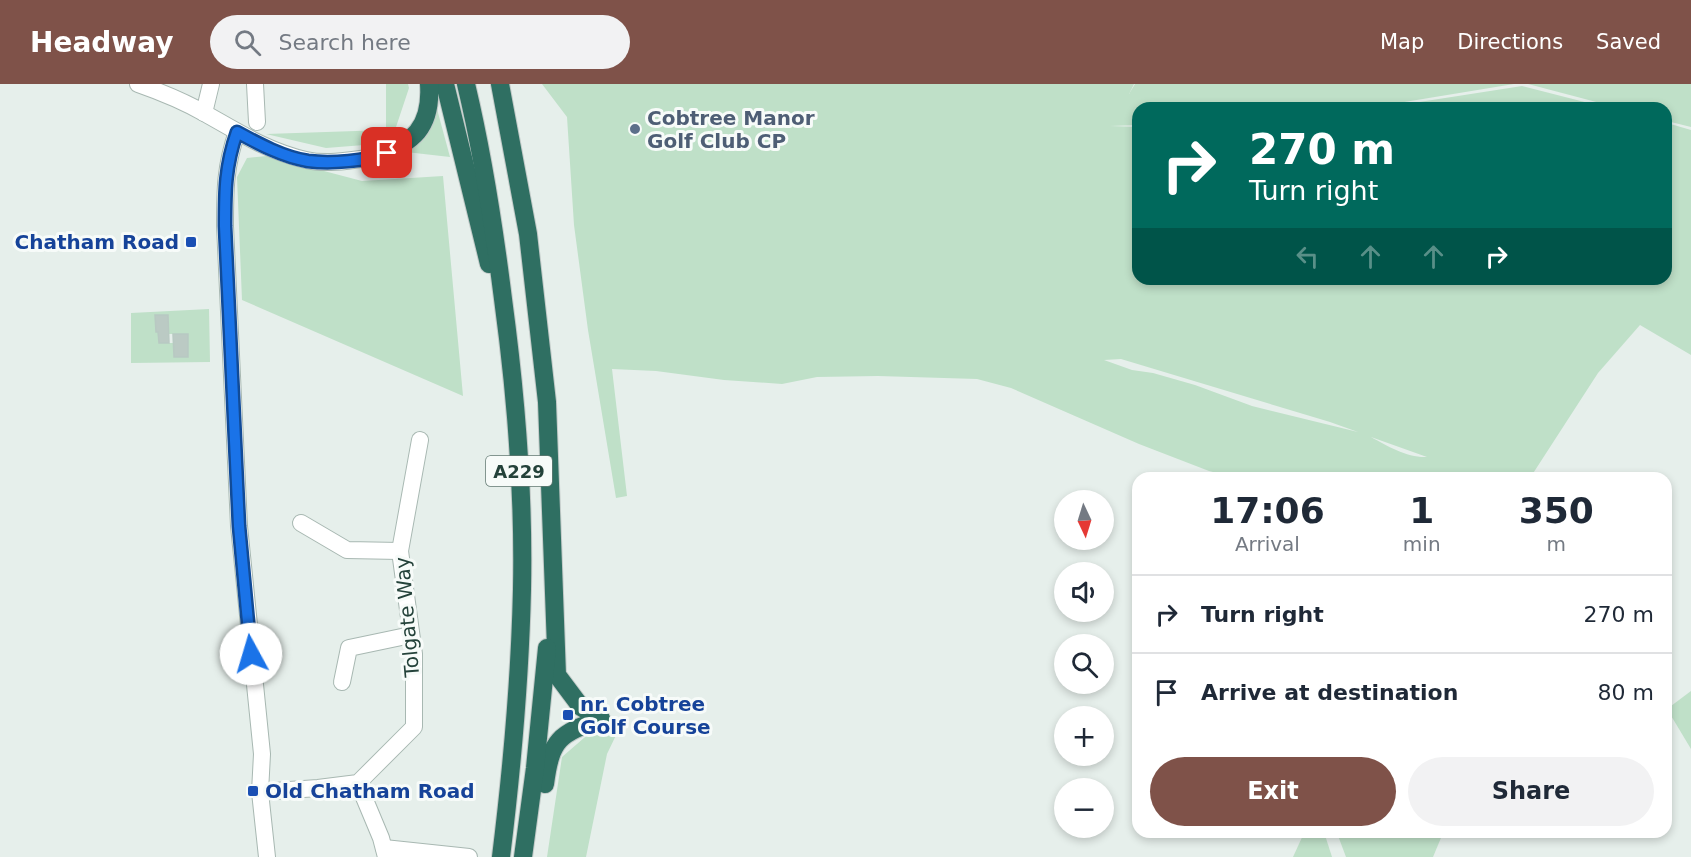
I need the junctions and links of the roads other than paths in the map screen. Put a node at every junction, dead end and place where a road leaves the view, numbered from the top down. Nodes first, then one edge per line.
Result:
1 (138, 84) edge
2 (211, 84) edge
3 (255, 84) edge
4 (429, 84) edge
5 (445, 84) edge
6 (466, 84) edge
7 (500, 84) edge
8 (204, 113) junction
9 (257, 122) dead end
10 (237, 132) junction
11 (375, 157) joint
12 (510, 353) junction
13 (420, 440) dead end
14 (301, 523) dead end
15 (400, 551) junction
16 (552, 554) junction
17 (411, 635) junction
18 (342, 682) dead end
19 (358, 783) junction
20 (260, 792) junction
21 (385, 853) edge
22 (267, 857) edge
23 (469, 857) edge
24 (501, 857) edge
25 (523, 857) edge
26 (534, 857) edge

1 - 8 street
2 - 8 street
3 - 9 street
4 - 11 highway
5 - 12 highway
6 - 12 highway, A229
7 - 16 highway, A229
8 - 10 street
10 - 11 street
10 - 20 street
12 - 24 highway, A229
13 - 15 street, Tolgate Way
14 - 15 street
15 - 17 street, Tolgate Way
16 - 25 highway, A229
16 - 26 highway
17 - 18 street
17 - 19 street, Tolgate Way
19 - 20 street
19 - 21 street
20 - 22 street
21 - 23 street

